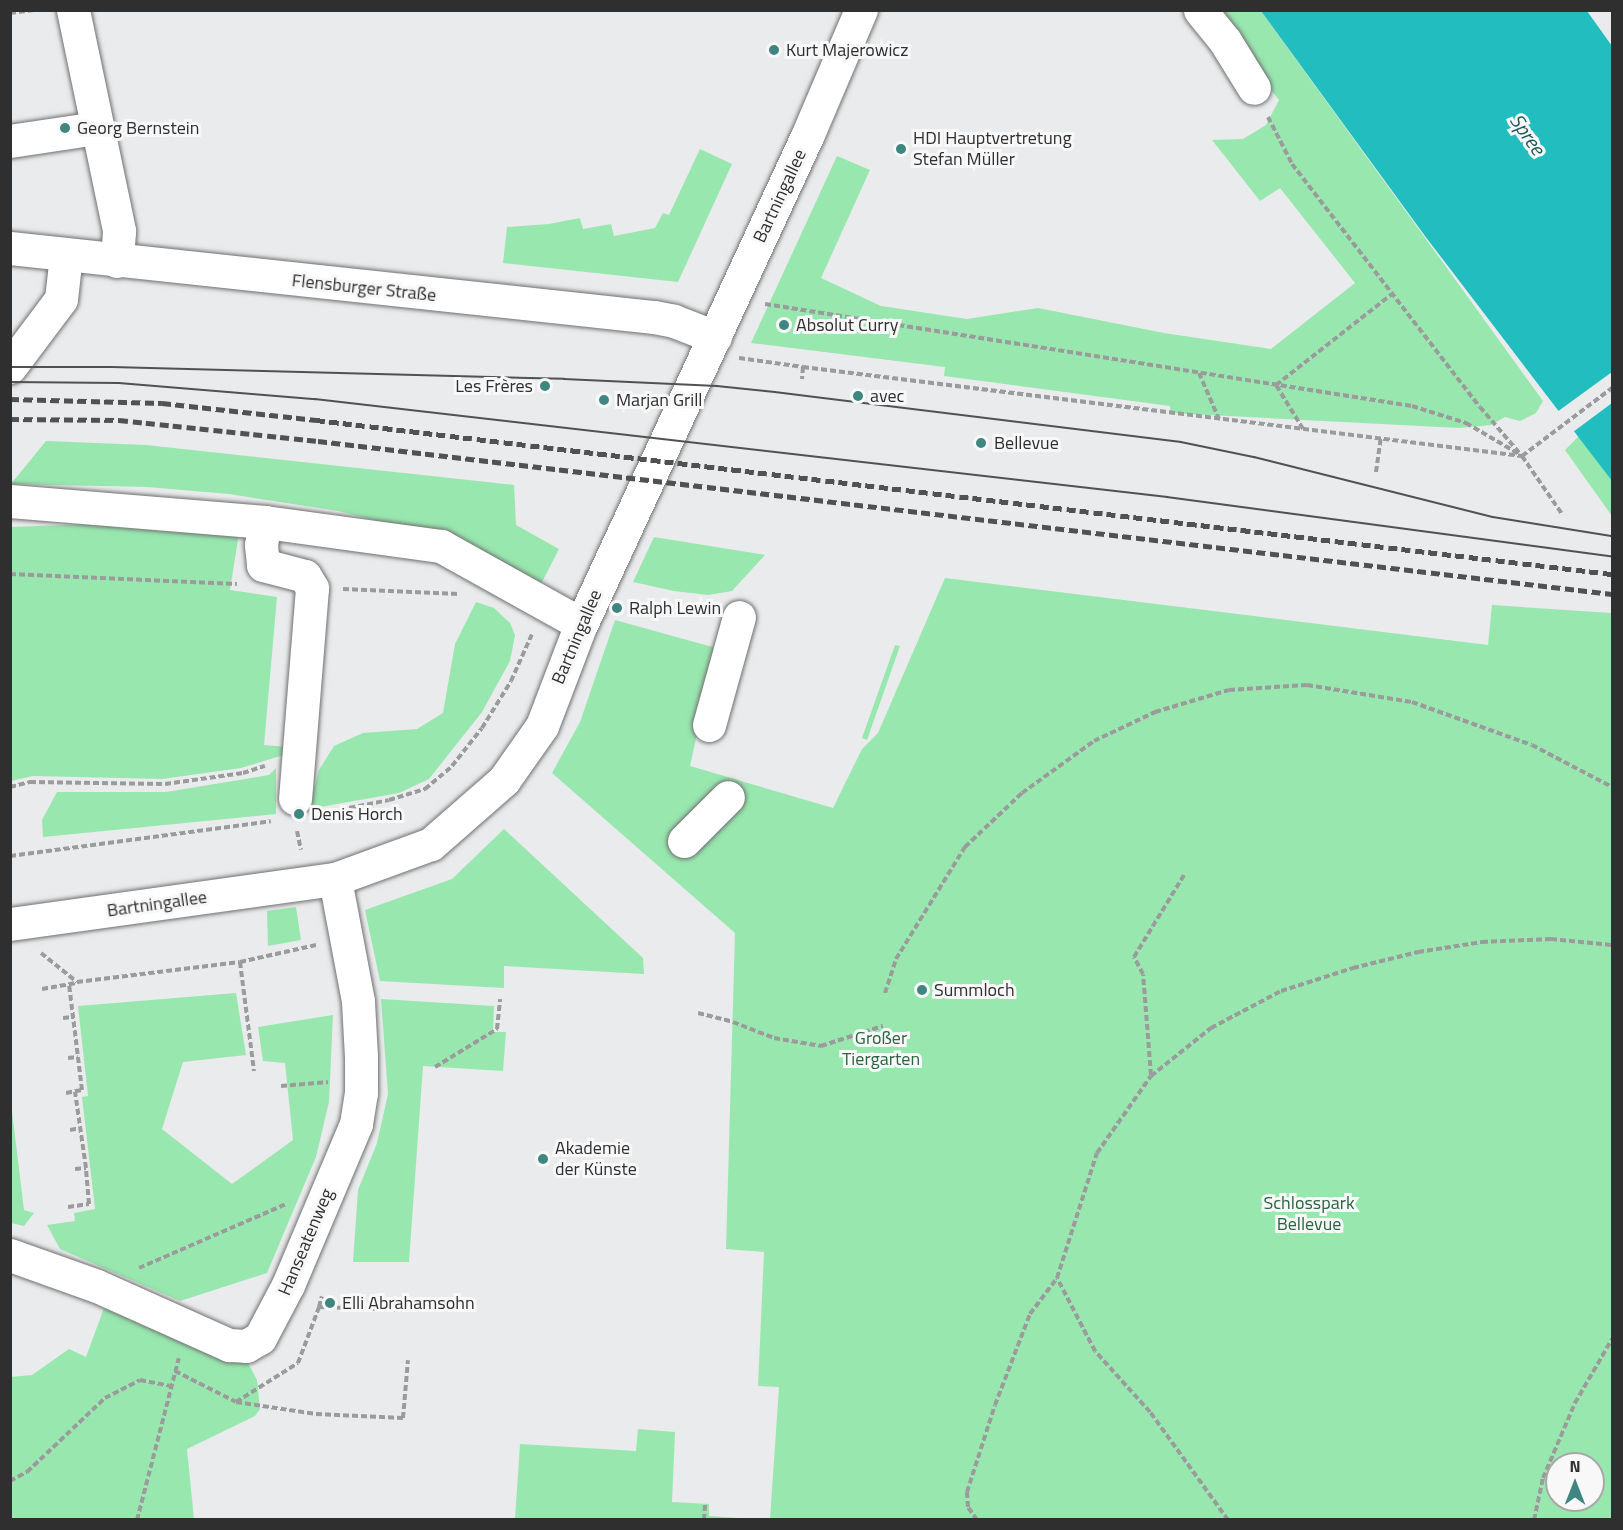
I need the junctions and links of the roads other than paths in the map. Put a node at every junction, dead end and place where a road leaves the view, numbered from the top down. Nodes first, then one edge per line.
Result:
1 (73, 10) edge
2 (861, 10) edge
3 (1200, 10) edge
4 (1254, 88) dead end
5 (97, 129) junction
6 (10, 141) edge
7 (10, 248) edge
8 (66, 255) junction
9 (117, 261) junction
10 (725, 347) junction
11 (10, 367) edge
12 (10, 501) edge
13 (266, 522) junction
14 (739, 617) dead end
15 (581, 624) junction
16 (709, 725) dead end
17 (728, 797) dead end
18 (295, 798) road end
19 (684, 841) dead end
20 (321, 881) junction
21 (10, 924) edge
22 (10, 1255) edge

1 - 5 street
2 - 10 street, Bartningallee
3 - 4 street
5 - 6 street
5 - 9 street
7 - 8 street, Flensburger Straße
8 - 9 street, Flensburger Straße
8 - 11 street
9 - 10 street, Flensburger Straße
10 - 15 street, Bartningallee
12 - 13 street
13 - 15 street
13 - 18 street
14 - 16 street
15 - 20 street, Bartningallee
17 - 19 street
20 - 21 street, Bartningallee
20 - 22 street, Hanseatenweg

